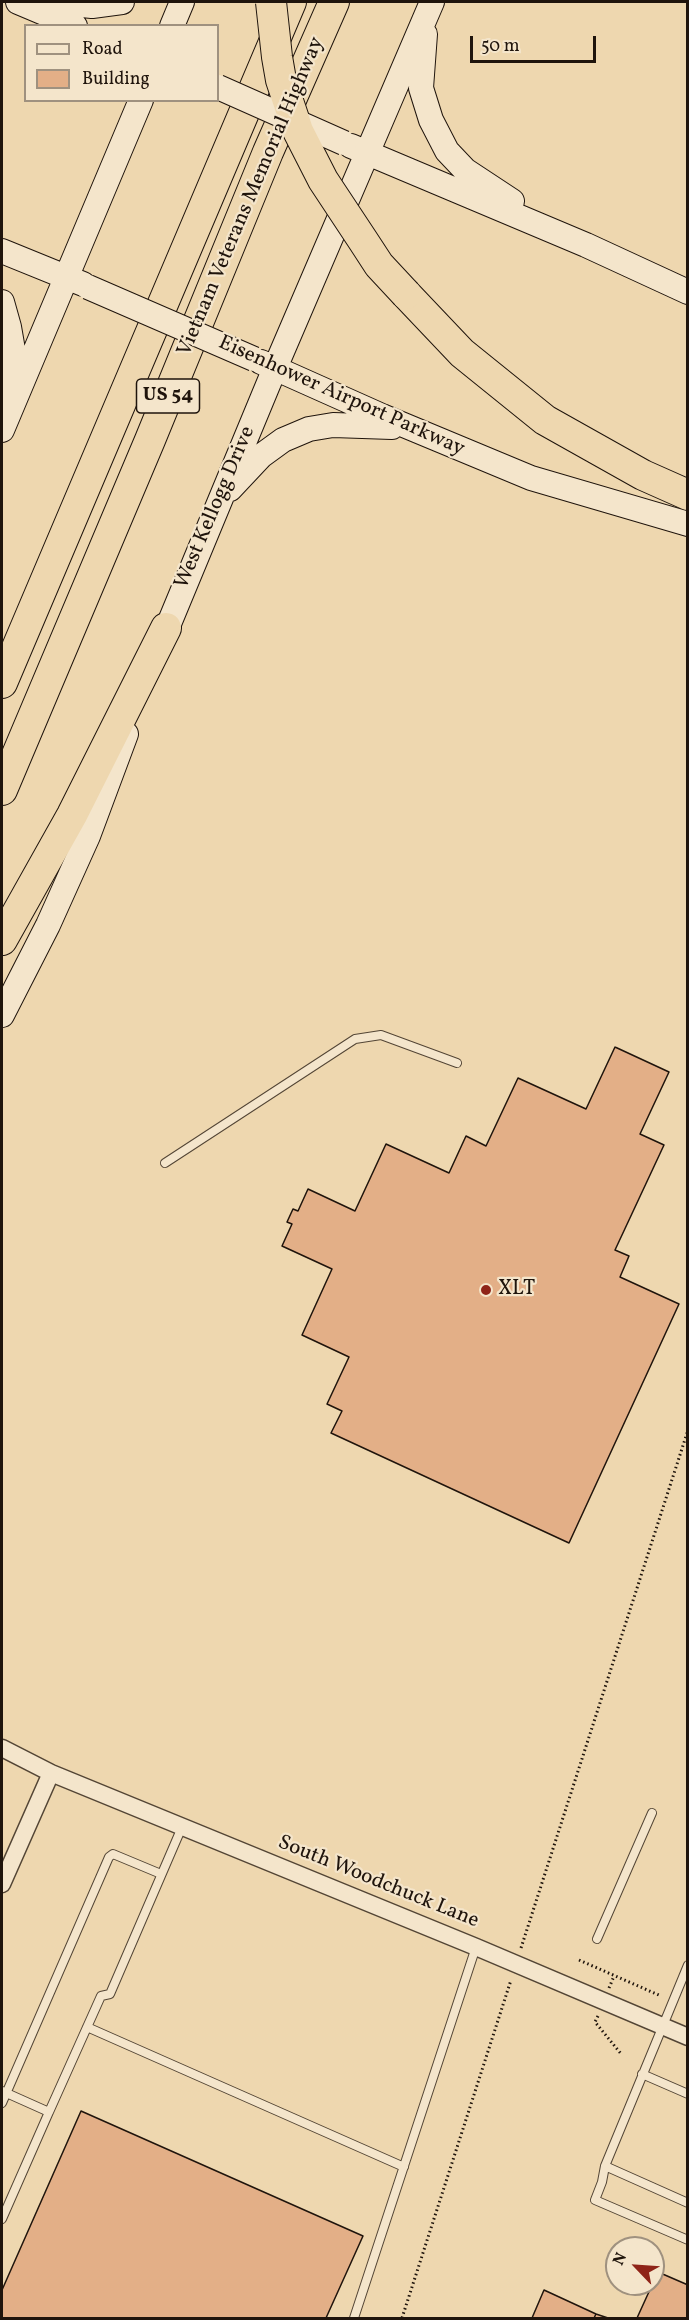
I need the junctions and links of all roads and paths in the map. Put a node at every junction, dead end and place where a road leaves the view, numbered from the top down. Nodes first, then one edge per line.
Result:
1 (18, 2) edge
2 (52, 2) edge
3 (122, 2) edge
4 (182, 2) edge
5 (271, 2) edge
6 (291, 2) edge
7 (334, 2) edge
8 (429, 8) edge
9 (70, 24) edge
10 (173, 24) edge
11 (219, 87) edge
12 (140, 102) edge
13 (366, 153) junction
14 (586, 245) junction
15 (2, 251) edge
16 (78, 282) junction
17 (687, 292) edge
18 (2, 302) edge
19 (264, 363) junction
20 (6, 419) edge
21 (435, 439) junction
22 (687, 495) edge
23 (220, 500) junction
24 (687, 524) edge
25 (166, 628) junction
26 (2, 683) edge
27 (2, 790) edge
28 (2, 940) edge
29 (2, 1015) edge
30 (457, 1063) dead end
31 (165, 1163) dead end
32 (687, 1430) edge
33 (2, 1748) edge
34 (51, 1773) junction
35 (652, 1813) dead end
36 (182, 1827) junction
37 (161, 1874) junction
38 (2, 1884) edge
39 (597, 1939) dead end
40 (476, 1947) junction
41 (579, 1960) dead end
42 (516, 1964) junction
43 (687, 1965) edge
44 (672, 2001) junction
45 (664, 2026) junction
46 (87, 2027) junction
47 (687, 2037) edge
48 (642, 2074) junction
49 (4, 2092) edge
50 (687, 2094) edge
51 (2, 2103) edge
52 (49, 2112) junction
53 (604, 2166) junction
54 (404, 2167) junction
55 (687, 2203) edge
56 (2, 2219) edge
57 (687, 2240) edge
58 (354, 2319) edge
59 (402, 2319) edge

1 - 9 main road
2 - 3 main road
4 - 10 main road
5 - 22 highway, bridge
6 - 26 highway, Vietnam Veterans Memorial Highway / US 54
7 - 27 highway, Vietnam Veterans Memorial Highway / US 54
8 - 13 main road, West Kellogg Drive
8 - 14 main road
11 - 13 main road, bridge
12 - 16 main road
13 - 14 main road
13 - 19 main road, West Kellogg Drive
14 - 17 main road
15 - 16 main road, Eisenhower Airport Parkway
16 - 19 main road, Eisenhower Airport Parkway, bridge
16 - 20 main road
18 - 20 main road
19 - 21 main road, Eisenhower Airport Parkway
19 - 23 main road, West Kellogg Drive
21 - 23 main road
21 - 24 main road, Eisenhower Airport Parkway
23 - 25 main road, West Kellogg Drive
25 - 28 highway
25 - 29 main road, West Kellogg Drive
30 - 31 lane
32 - 42 path
33 - 34 street, South Woodchuck Lane
34 - 36 street, South Woodchuck Lane
34 - 38 street
35 - 39 lane
36 - 37 lane
36 - 40 street, South Woodchuck Lane
37 - 46 lane
37 - 49 lane
40 - 42 street, South Woodchuck Lane
40 - 54 lane
41 - 44 path
42 - 45 street, South Woodchuck Lane
42 - 59 path
43 - 44 lane
44 - 45 lane
45 - 47 street, South Woodchuck Lane
45 - 48 lane
46 - 52 lane
46 - 54 lane
48 - 50 lane
48 - 53 lane
49 - 51 lane
49 - 52 lane
52 - 56 lane
53 - 55 lane
53 - 57 lane
54 - 58 lane

